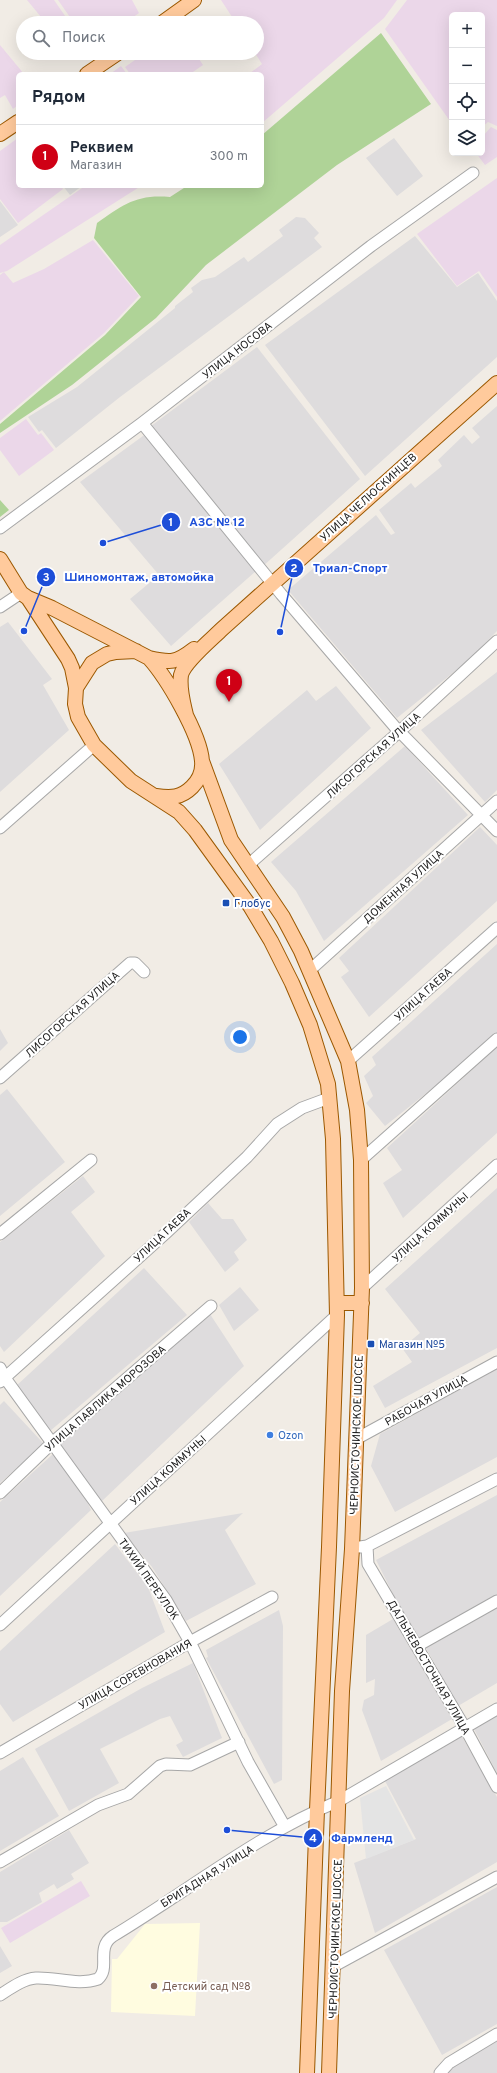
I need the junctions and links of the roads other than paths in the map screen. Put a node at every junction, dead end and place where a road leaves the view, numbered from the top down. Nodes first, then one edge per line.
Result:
1 (194, 0) edge
2 (172, 16) edge
3 (108, 60) edge
4 (90, 72) edge
5 (16, 123) edge
6 (0, 134) edge
7 (473, 173) dead end
8 (497, 383) edge
9 (142, 423) junction
10 (0, 528) edge
11 (0, 559) edge
12 (272, 583) junction
13 (24, 595) junction
14 (0, 607) edge
15 (222, 629) junction
16 (497, 641) edge
17 (136, 652) junction
18 (149, 658) junction
19 (76, 688) junction
20 (186, 715) junction
21 (400, 731) junction
22 (94, 745) junction
23 (202, 761) junction
24 (152, 796) junction
25 (497, 801) edge
26 (483, 814) junction
27 (0, 828) edge
28 (497, 831) edge
29 (247, 866) junction
30 (497, 928) edge
31 (309, 971) junction
32 (144, 972) dead end
33 (497, 1039) edge
34 (348, 1061) junction
35 (0, 1078) edge
36 (329, 1098) junction
37 (91, 1160) dead end
38 (361, 1160) junction
39 (497, 1165) edge
40 (0, 1234) edge
41 (362, 1288) junction
42 (362, 1303) junction
43 (211, 1306) dead end
44 (337, 1309) junction
45 (497, 1362) edge
46 (0, 1368) edge
47 (3, 1380) edge
48 (356, 1439) junction
49 (52, 1443) junction
50 (497, 1479) edge
51 (0, 1493) edge
52 (110, 1523) junction
53 (367, 1546) junction
54 (352, 1549) junction
55 (272, 1597) dead end
56 (497, 1602) edge
57 (0, 1625) edge
58 (190, 1642) junction
59 (417, 1646) junction
60 (497, 1709) edge
61 (465, 1728) junction
62 (239, 1742) junction
63 (0, 1753) edge
64 (497, 1787) edge
65 (339, 1801) junction
66 (317, 1810) junction
67 (285, 1827) junction
68 (0, 1862) edge
69 (497, 1877) edge
70 (334, 1966) junction
71 (0, 1995) edge
72 (497, 2034) edge
73 (307, 2073) edge
74 (330, 2073) edge
75 (440, 2073) edge

1 - 2 main road
3 - 4 main road
5 - 6 main road
7 - 9 street, УЛИЦА НОСОВА
8 - 12 main road, УЛИЦА ЧЕЛЮСКИНЦЕВ
9 - 10 street, УЛИЦА НОСОВА
9 - 12 street
11 - 13 main road
12 - 15 main road, УЛИЦА ЧЕЛЮСКИНЦЕВ
12 - 21 street
13 - 14 street
13 - 17 main road
13 - 19 main road
15 - 18 main road, УЛИЦА ЧЕЛЮСКИНЦЕВ
15 - 20 main road, УЛИЦА ЧЕЛЮСКИНЦЕВ
16 - 21 street, ЛИСОГОРСКАЯ УЛИЦА
17 - 18 main road
17 - 19 main road
18 - 20 main road
19 - 22 main road
20 - 23 main road
21 - 26 street
21 - 29 street, ЛИСОГОРСКАЯ УЛИЦА
22 - 24 main road
22 - 27 street
23 - 24 main road
23 - 29 main road, ЧЕРНОИСТОЧИНСКОЕ ШОССЕ
24 - 36 main road, ЧЕРНОИСТОЧИНСКОЕ ШОССЕ
25 - 26 street, ДОМЕННАЯ УЛИЦА
26 - 28 street
26 - 31 street, ДОМЕННАЯ УЛИЦА
29 - 31 main road, ЧЕРНОИСТОЧИНСКОЕ ШОССЕ
30 - 34 street, УЛИЦА ГАЕВА
31 - 34 main road, ЧЕРНОИСТОЧИНСКОЕ ШОССЕ
32 - 35 street, ЛИСОГОРСКАЯ УЛИЦА
33 - 38 street
34 - 38 main road, ЧЕРНОИСТОЧИНСКОЕ ШОССЕ
36 - 44 main road, ЧЕРНОИСТОЧИНСКОЕ ШОССЕ
36 - 47 street, УЛИЦА ГАЕВА
37 - 40 street
38 - 41 main road, ЧЕРНОИСТОЧИНСКОЕ ШОССЕ
39 - 41 street, УЛИЦА КОММУНЫ
41 - 42 main road, ЧЕРНОИСТОЧИНСКОЕ ШОССЕ
42 - 44 main road
42 - 48 main road, ЧЕРНОИСТОЧИНСКОЕ ШОССЕ
43 - 49 street, УЛИЦА ПАВЛИКА МОРОЗОВА
44 - 52 street, УЛИЦА КОММУНЫ
44 - 66 main road, ЧЕРНОИСТОЧИНСКОЕ ШОССЕ
45 - 48 street, РАБОЧАЯ УЛИЦА
46 - 47 street, ТИХИЙ ПЕРЕУЛОК
47 - 49 street, ТИХИЙ ПЕРЕУЛОК
48 - 54 main road, ЧЕРНОИСТОЧИНСКОЕ ШОССЕ
49 - 51 street, УЛИЦА ПАВЛИКА МОРОЗОВА
49 - 52 street, ТИХИЙ ПЕРЕУЛОК
50 - 53 street
52 - 57 street, УЛИЦА КОММУНЫ
52 - 58 street, ТИХИЙ ПЕРЕУЛОК
53 - 54 street
53 - 59 street, ДАЛЬНЕВОСТОЧНАЯ УЛИЦА
54 - 65 main road, ЧЕРНОИСТОЧИНСКОЕ ШОССЕ
55 - 58 street, УЛИЦА СОРЕВНОВАНИЯ
56 - 59 street
58 - 62 street, ТИХИЙ ПЕРЕУЛОК
58 - 63 street, УЛИЦА СОРЕВНОВАНИЯ
59 - 61 street, ДАЛЬНЕВОСТОЧНАЯ УЛИЦА
60 - 61 street, БРИГАДНАЯ УЛИЦА
61 - 64 street, ДАЛЬНЕВОСТОЧНАЯ УЛИЦА
61 - 65 street, БРИГАДНАЯ УЛИЦА
62 - 67 street, ТИХИЙ ПЕРЕУЛОК
62 - 68 street
65 - 66 street, БРИГАДНАЯ УЛИЦА
65 - 70 main road, ЧЕРНОИСТОЧИНСКОЕ ШОССЕ
66 - 67 street, БРИГАДНАЯ УЛИЦА
66 - 73 main road, ЧЕРНОИСТОЧИНСКОЕ ШОССЕ
67 - 71 street, БРИГАДНАЯ УЛИЦА
69 - 70 street
70 - 74 main road, ЧЕРНОИСТОЧИНСКОЕ ШОССЕ
72 - 75 street

